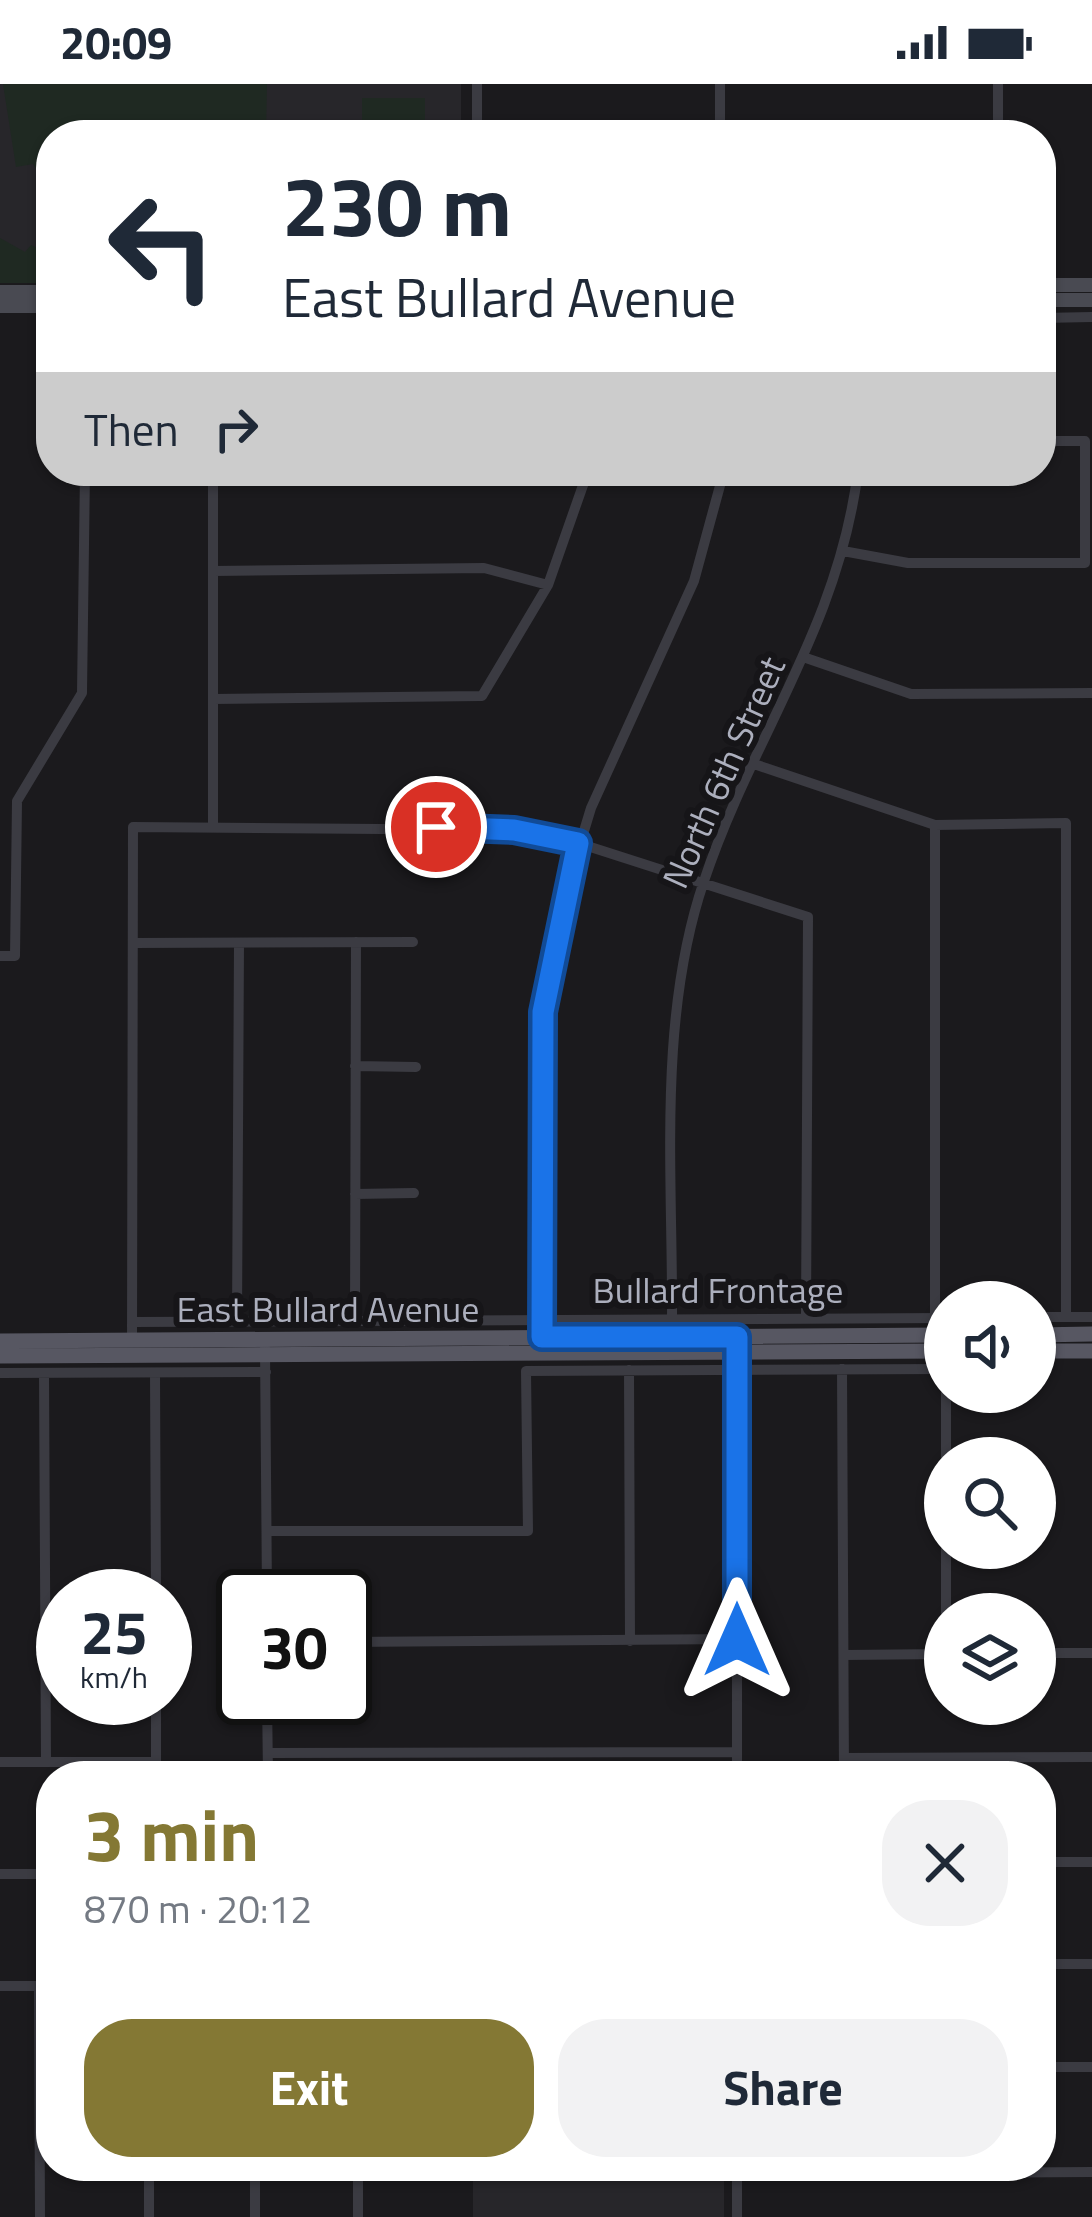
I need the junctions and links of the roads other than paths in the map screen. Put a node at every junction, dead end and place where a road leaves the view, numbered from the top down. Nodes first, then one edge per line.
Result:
1 (477, 84) edge
2 (720, 84) edge
3 (998, 84) edge
4 (477, 120) edge
5 (720, 120) edge
6 (998, 120) edge
7 (1056, 285) edge
8 (1092, 285) edge
9 (0, 292) edge
10 (36, 292) edge
11 (1056, 300) edge
12 (1092, 300) edge
13 (0, 306) edge
14 (36, 306) edge
15 (1092, 317) edge
16 (1056, 318) edge
17 (1056, 441) edge
18 (85, 486) edge
19 (213, 486) edge
20 (583, 486) edge
21 (719, 486) edge
22 (855, 486) edge
23 (843, 551) junction
24 (213, 571) junction
25 (548, 585) junction
26 (806, 658) junction
27 (1092, 692) edge
28 (213, 699) junction
29 (754, 764) junction
30 (935, 825) junction
31 (214, 827) junction
32 (578, 843) junction
33 (703, 882) junction
34 (356, 942) junction
35 (413, 942) dead end
36 (239, 943) junction
37 (133, 944) junction
38 (0, 956) edge
39 (356, 1066) junction
40 (416, 1067) dead end
41 (414, 1193) dead end
42 (355, 1194) junction
43 (939, 1281) edge
44 (1056, 1317) edge
45 (1066, 1317) junction
46 (1092, 1317) edge
47 (806, 1318) junction
48 (672, 1319) junction
49 (355, 1321) junction
50 (237, 1322) junction
51 (924, 1333) edge
52 (1092, 1334) edge
53 (1056, 1335) edge
54 (924, 1336) edge
55 (542, 1337) junction
56 (132, 1339) junction
57 (0, 1341) edge
58 (1056, 1351) edge
59 (1092, 1351) edge
60 (737, 1353) junction
61 (0, 1356) edge
62 (266, 1356) junction
63 (842, 1369) junction
64 (924, 1369) edge
65 (629, 1370) junction
66 (0, 1373) edge
67 (44, 1373) junction
68 (155, 1373) junction
69 (267, 1532) junction
70 (156, 1569) edge
71 (267, 1569) edge
72 (737, 1640) junction
73 (630, 1641) junction
74 (372, 1642) edge
75 (1056, 1653) edge
76 (1092, 1653) edge
77 (924, 1654) edge
78 (844, 1655) junction
79 (156, 1725) edge
80 (267, 1725) edge
81 (737, 1753) junction
82 (268, 1754) junction
83 (1092, 1757) edge
84 (844, 1758) joint
85 (46, 1761) edge
86 (156, 1761) edge
87 (268, 1761) edge
88 (737, 1761) edge
89 (0, 1762) edge
90 (36, 1762) edge
91 (1056, 1862) edge
92 (1092, 1862) edge
93 (0, 1874) edge
94 (36, 1874) edge
95 (1056, 1964) edge
96 (1092, 1964) edge
97 (36, 1986) edge
98 (0, 1987) edge
99 (1056, 2067) edge
100 (1092, 2067) edge
101 (1056, 2172) edge
102 (1092, 2172) edge
103 (41, 2181) edge
104 (149, 2181) edge
105 (255, 2181) edge
106 (358, 2181) edge
107 (737, 2181) edge
108 (40, 2217) edge
109 (149, 2217) edge
110 (255, 2217) edge
111 (358, 2217) edge
112 (737, 2217) edge

1 - 4 street
2 - 5 street
3 - 6 street
7 - 8 main road
9 - 10 main road
11 - 12 main road
13 - 14 main road
15 - 16 street
17 - 23 street
18 - 38 street
19 - 24 street
20 - 25 street
21 - 32 street
22 - 23 street, North 6th Street
23 - 26 street, North 6th Street
24 - 25 street
24 - 28 street
25 - 28 street
26 - 27 street
26 - 29 street, North 6th Street
28 - 31 street
29 - 30 street
29 - 33 street, North 6th Street
30 - 43 street
30 - 45 street
31 - 32 street
31 - 37 street
32 - 33 street
32 - 55 street
33 - 47 street
33 - 48 street, North 6th Street
34 - 35 street
34 - 36 street
34 - 39 street
36 - 37 street
36 - 50 street
37 - 56 street
39 - 40 street
39 - 42 street
41 - 42 street
42 - 49 street
44 - 45 street
45 - 46 street
47 - 48 street, Bullard Frontage
47 - 51 street, Bullard Frontage
48 - 55 street, Bullard Frontage
49 - 50 street, Bullard Frontage
49 - 55 street, Bullard Frontage
50 - 56 street, Bullard Frontage
52 - 53 main road
54 - 60 main road, East Bullard Avenue
55 - 60 main road, East Bullard Avenue
55 - 62 main road, East Bullard Avenue
56 - 57 main road, East Bullard Avenue
56 - 61 main road, East Bullard Avenue
56 - 62 main road, East Bullard Avenue
58 - 59 main road
60 - 63 street
60 - 65 street
60 - 72 street
62 - 68 street
62 - 69 street
63 - 64 street
63 - 78 street
65 - 69 street
65 - 73 street
66 - 67 street
67 - 68 street
67 - 85 street
68 - 70 street
69 - 71 street
72 - 73 street
72 - 81 street
73 - 74 street
75 - 76 street
77 - 78 street
78 - 84 street
79 - 86 street
80 - 82 street
81 - 82 street
81 - 88 street
82 - 87 street
83 - 84 street
89 - 90 street
91 - 92 street
93 - 94 street
95 - 96 street
97 - 98 street
99 - 100 street
101 - 102 street
103 - 108 street
104 - 109 street
105 - 110 street
106 - 111 street
107 - 112 street

